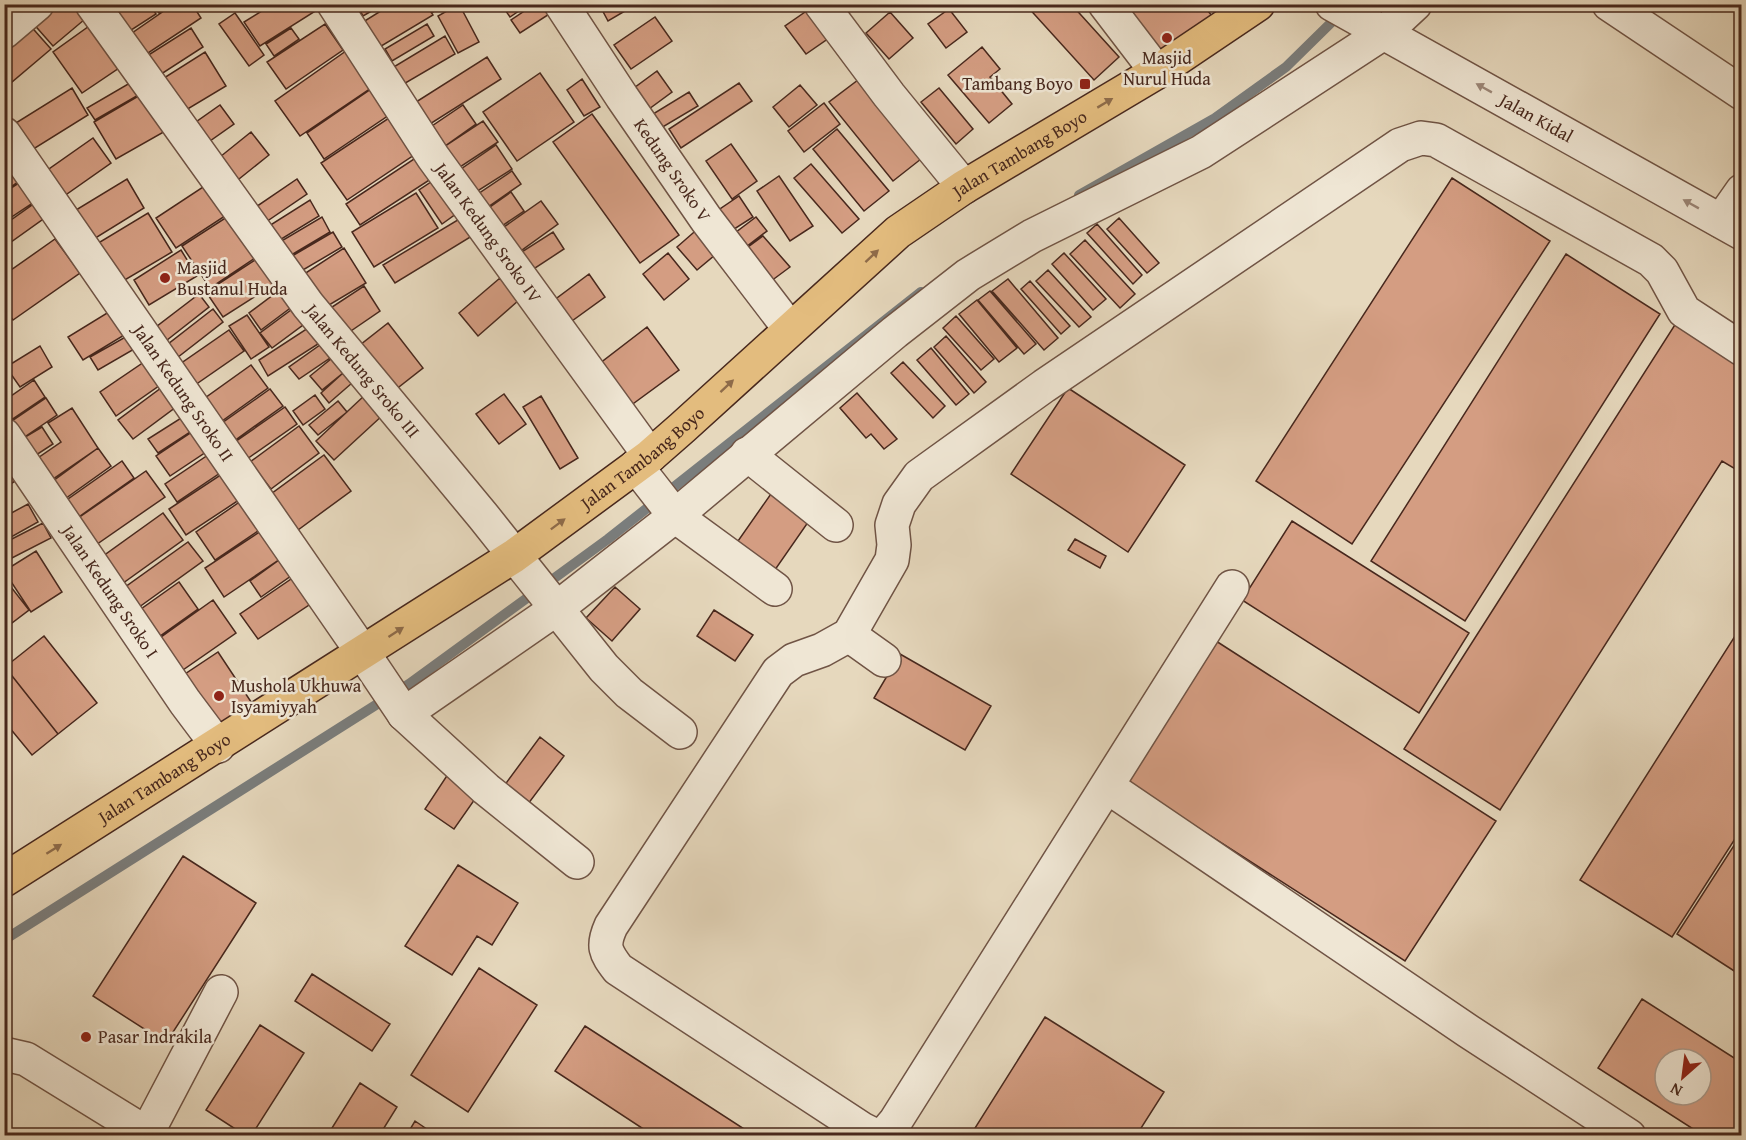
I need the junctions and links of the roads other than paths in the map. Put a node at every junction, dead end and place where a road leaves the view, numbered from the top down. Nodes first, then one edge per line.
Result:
1 (37, 4) edge
2 (92, 4) edge
3 (334, 4) edge
4 (561, 4) edge
5 (821, 4) edge
6 (1105, 4) edge
7 (1258, 4) edge
8 (1332, 4) edge
9 (1415, 4) edge
10 (1609, 4) edge
11 (1376, 28) junction
12 (4, 32) edge
13 (1157, 72) junction
14 (1742, 93) edge
15 (4, 134) edge
16 (964, 187) junction
17 (1742, 191) edge
18 (1731, 227) edge
19 (790, 329) junction
20 (1742, 349) edge
21 (4, 435) edge
22 (747, 454) junction
23 (643, 465) junction
24 (671, 511) junction
25 (836, 525) dead end
26 (520, 564) junction
27 (1232, 587) dead end
28 (775, 590) dead end
29 (554, 605) junction
30 (849, 635) junction
31 (884, 660) dead end
32 (368, 661) junction
33 (400, 709) junction
34 (680, 732) dead end
35 (218, 746) junction
36 (1107, 787) junction
37 (577, 862) dead end
38 (6, 876) edge
39 (220, 992) dead end
40 (4, 1054) edge
41 (147, 1135) edge
42 (1629, 1136) edge

1 - 12 street
2 - 26 street, Jalan Kedung Sroko III
3 - 23 street, Jalan Kedung Sroko IV
4 - 19 street, Kedung Sroko V
5 - 16 street
6 - 13 street
7 - 13 main road, Jalan Tambang Boyo
8 - 11 street, Jalan Kidal
9 - 11 street
10 - 14 street
18 -> 11 street, Jalan Kidal
11 - 22 street
16 -> 13 main road, Jalan Tambang Boyo
15 - 32 street, Jalan Kedung Sroko II
19 -> 16 main road, Jalan Tambang Boyo
17 - 18 street
23 -> 19 main road, Jalan Tambang Boyo
20 - 30 street
21 - 35 street, Jalan Kedung Sroko I
22 - 24 street
22 - 25 street
23 - 24 street, Jalan Kedung Sroko IV
26 -> 23 main road, Jalan Tambang Boyo
24 - 28 street, Jalan Kedung Sroko IV
24 - 29 street
26 - 29 street, Jalan Kedung Sroko III
32 -> 26 main road, Jalan Tambang Boyo
27 - 36 street
29 - 33 street
29 - 34 street, Jalan Kedung Sroko III
30 - 31 street
30 - 36 street
32 - 33 street, Jalan Kedung Sroko II
32 - 35 main road, Jalan Tambang Boyo
33 - 37 street, Jalan Kedung Sroko II
38 -> 35 main road, Jalan Tambang Boyo
36 - 42 street
39 - 41 street
40 - 41 street

